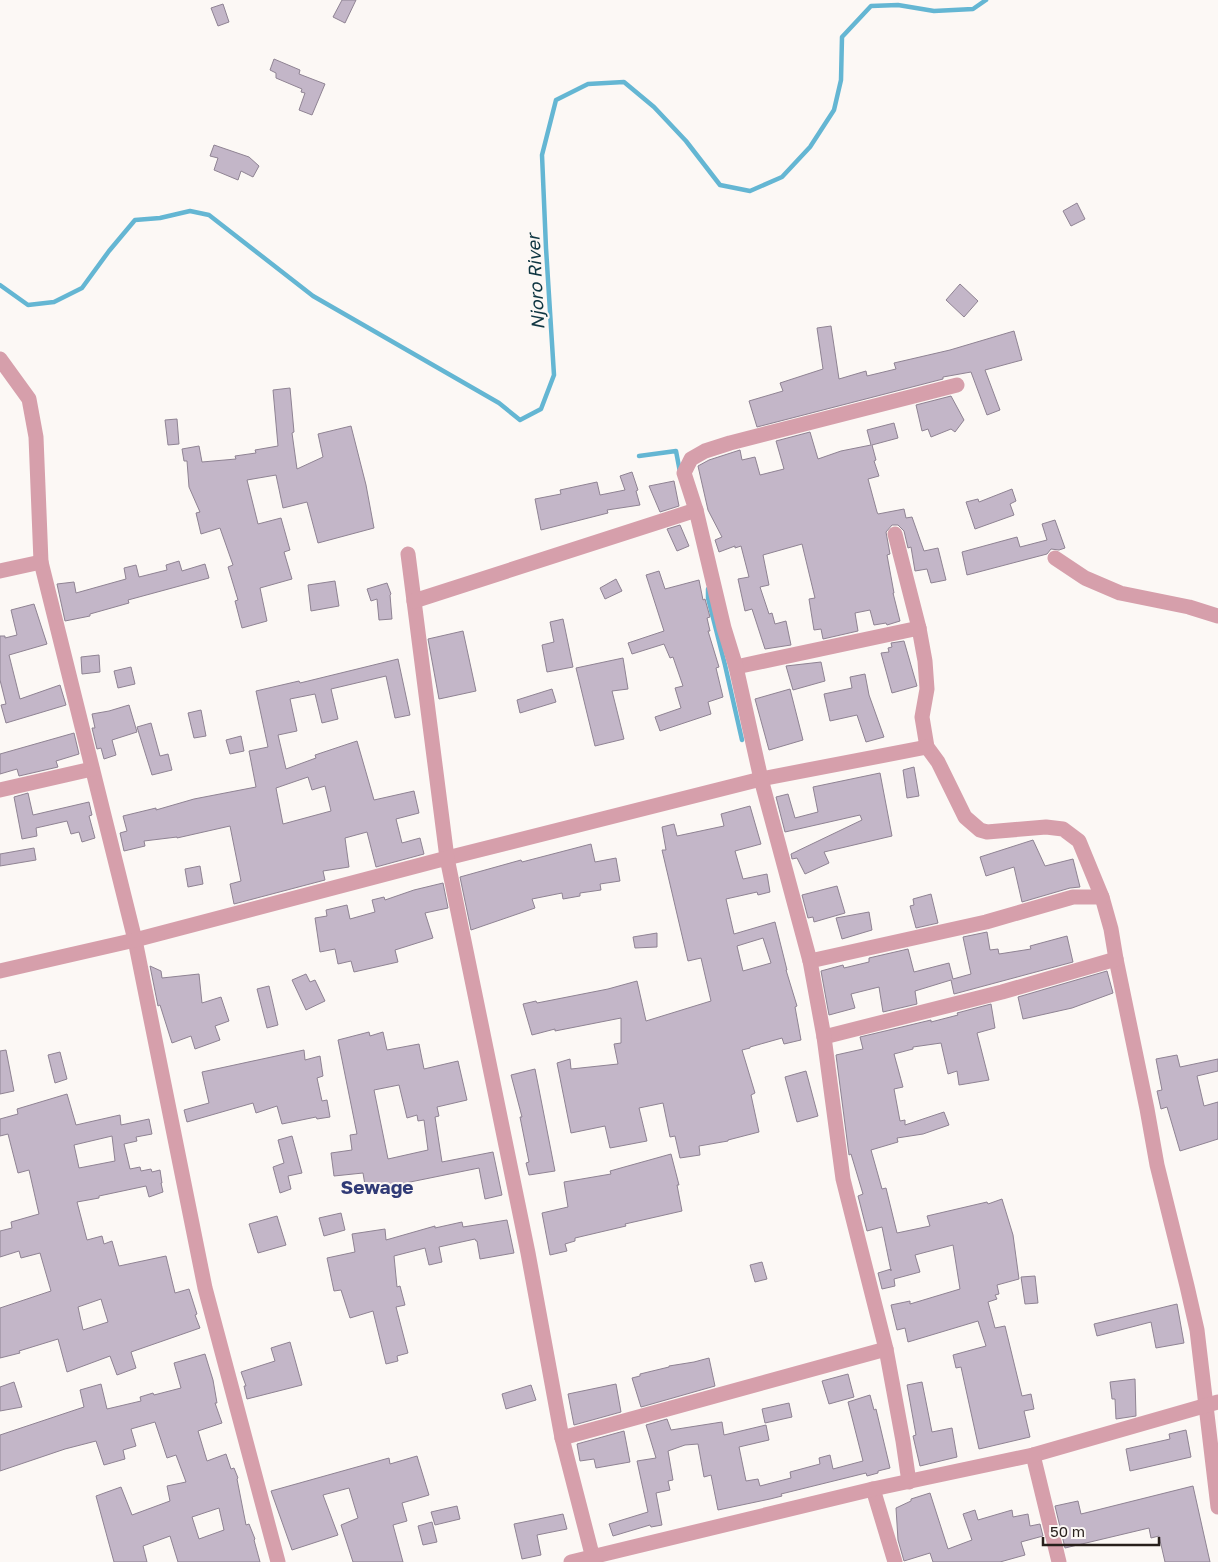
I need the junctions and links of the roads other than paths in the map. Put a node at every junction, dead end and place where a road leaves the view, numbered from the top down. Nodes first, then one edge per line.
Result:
1 (0, 360) edge
2 (957, 385) dead end
3 (696, 510) junction
4 (895, 534) dead end
5 (408, 554) dead end
6 (1055, 558) dead end
7 (41, 562) junction
8 (0, 571) edge
9 (414, 601) junction
10 (1218, 616) edge
11 (919, 628) junction
12 (736, 667) junction
13 (927, 747) junction
14 (92, 769) junction
15 (761, 779) junction
16 (0, 790) edge
17 (447, 858) junction
18 (1102, 897) junction
19 (135, 940) junction
20 (1116, 959) junction
21 (810, 961) junction
22 (0, 971) edge
23 (824, 1037) junction
24 (886, 1349) junction
25 (1212, 1404) edge
26 (562, 1438) junction
27 (1033, 1455) junction
28 (909, 1482) junction
29 (873, 1489) junction
30 (1218, 1507) edge
31 (593, 1560) edge
32 (278, 1562) edge
33 (571, 1562) edge
34 (895, 1562) edge
35 (1059, 1562) edge

1 - 7 street
2 - 3 street
3 - 9 street
3 - 12 street
4 - 11 street
5 - 9 street
6 - 10 street
7 - 8 street
7 - 14 street
9 - 17 street
11 - 12 street
11 - 13 street
12 - 15 street
13 - 15 street
13 - 18 street
14 - 16 street
14 - 19 street
15 - 17 street
15 - 21 street
17 - 19 street
17 - 26 street
18 - 20 street
18 - 21 street
19 - 22 street
19 - 32 street
20 - 23 street
20 - 25 street
21 - 23 street
23 - 24 street
24 - 26 street
24 - 28 street
25 - 27 street
25 - 30 street
26 - 31 street
27 - 28 street
27 - 35 street
28 - 29 street
29 - 31 street
29 - 34 street
31 - 33 street

